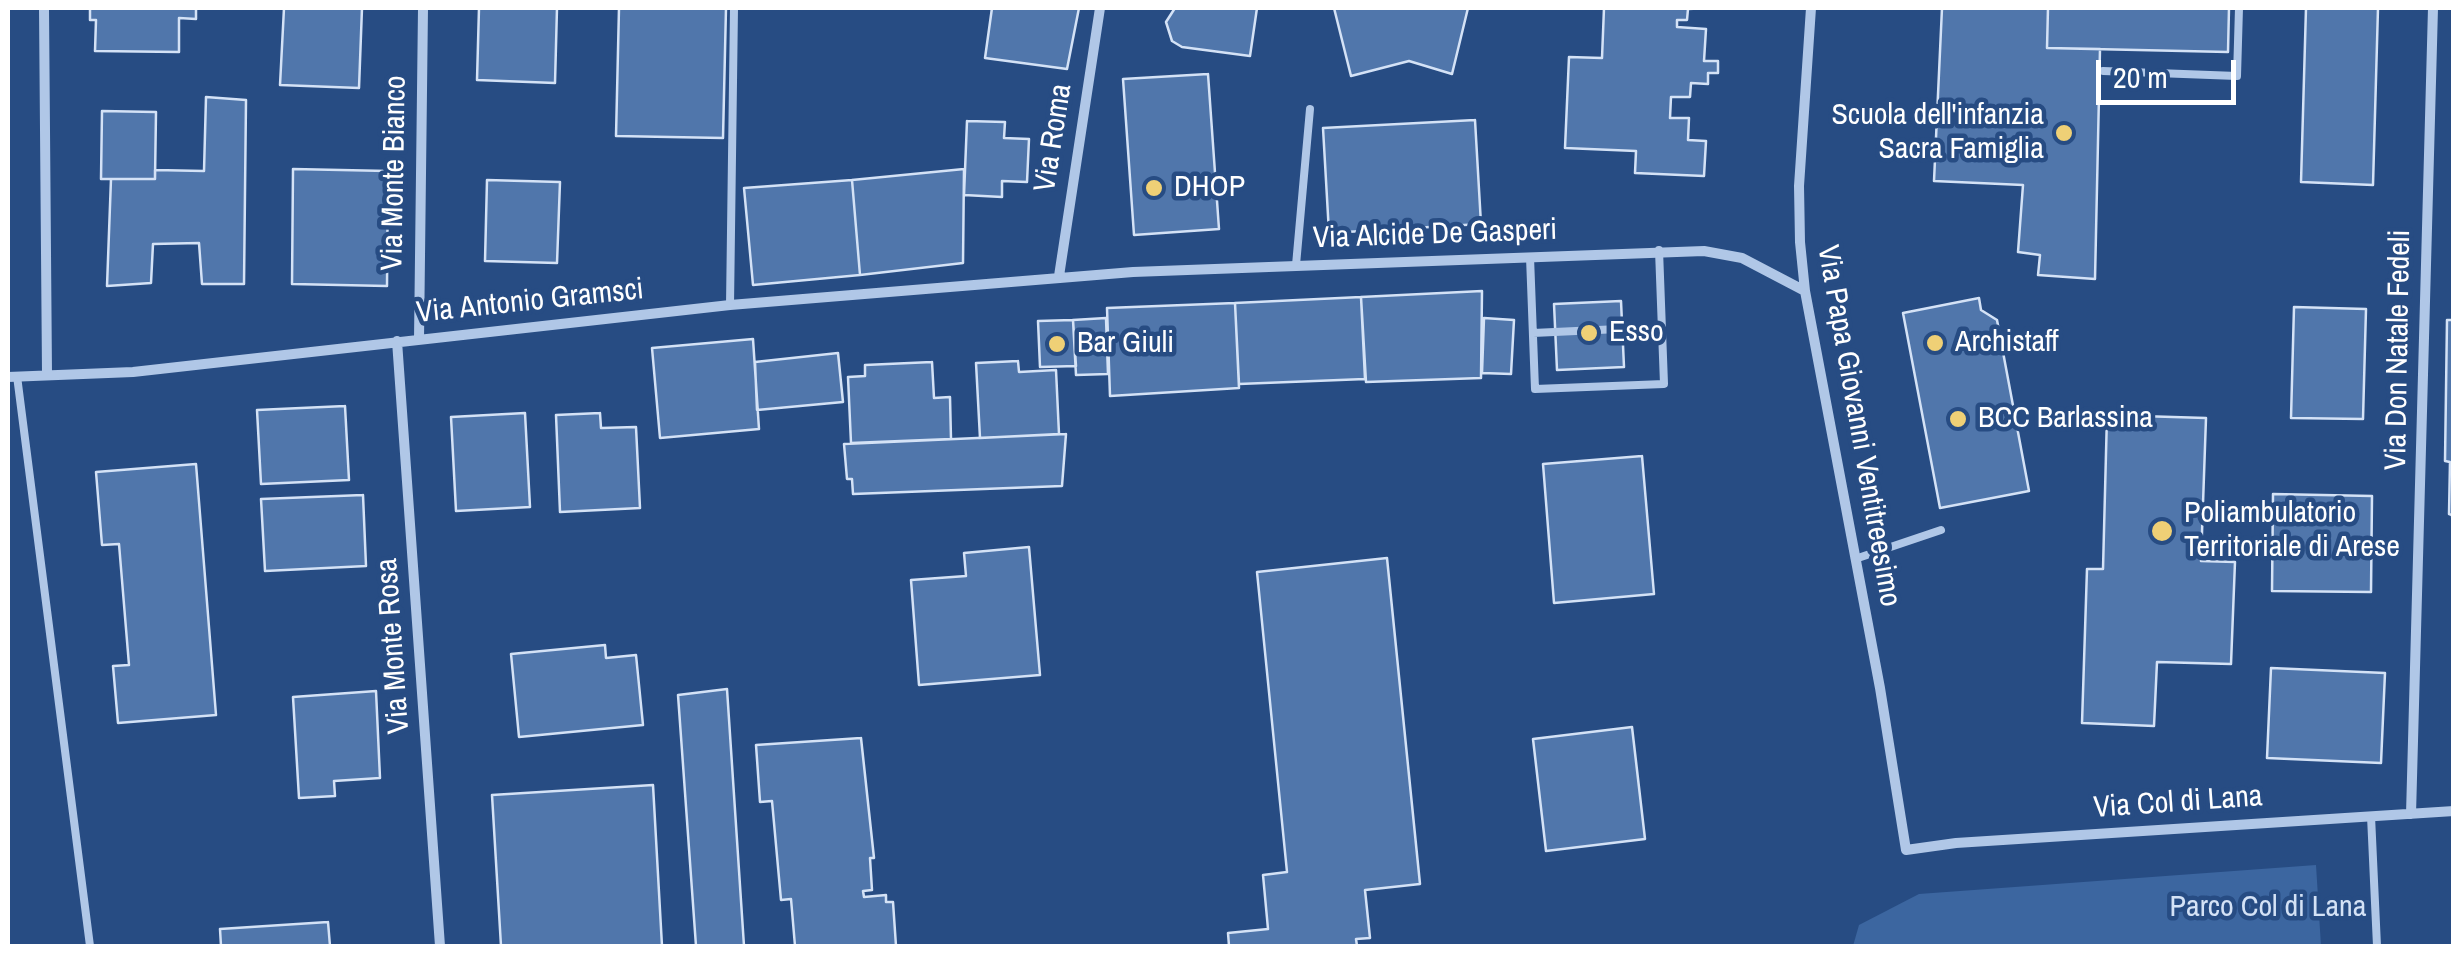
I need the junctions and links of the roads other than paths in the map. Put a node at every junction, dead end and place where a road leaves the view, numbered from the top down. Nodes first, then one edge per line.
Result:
1 (44, 8) edge
2 (423, 8) edge
3 (734, 8) edge
4 (1100, 8) edge
5 (1810, 8) edge
6 (2240, 8) edge
7 (2433, 8) edge
8 (2103, 71) dead end
9 (1310, 109) dead end
10 (1659, 250) junction
11 (1530, 257) junction
12 (1296, 265) junction
13 (1059, 276) junction
14 (1805, 291) junction
15 (730, 305) junction
16 (1662, 327) junction
17 (1533, 333) junction
18 (419, 339) junction
19 (397, 341) junction
20 (47, 374) junction
21 (12, 376) edge
22 (1941, 530) dead end
23 (1855, 559) junction
24 (2454, 811) edge
25 (2411, 814) junction
26 (2371, 816) junction
27 (1906, 850) joint
28 (90, 946) edge
29 (440, 946) edge
30 (2377, 946) edge

1 - 20 street
2 - 18 street, Via Monte Bianco
3 - 15 lane
4 - 13 street, Via Roma
5 - 14 street, Via Papa Giovanni Ventitreesimo
6 - 8 lane
7 - 25 street, Via Don Natale Fedeli
9 - 12 lane
10 - 11 street, Via Alcide De Gasperi
10 - 14 street, Via Alcide De Gasperi
10 - 16 lane
11 - 12 street, Via Alcide De Gasperi
11 - 17 lane
12 - 13 street, Via Alcide De Gasperi
13 - 15 street, Via Antonio Gramsci
14 - 23 street, Via Papa Giovanni Ventitreesimo
15 - 18 street, Via Antonio Gramsci
16 - 17 lane
16 - 17 lane
18 - 19 street, Via Antonio Gramsci
19 - 20 street, Via Antonio Gramsci
19 - 29 street, Via Monte Rosa
20 - 21 street, Via Antonio Gramsci
21 - 28 lane
22 - 23 lane
23 - 27 street, Via Papa Giovanni Ventitreesimo
24 - 25 street, Via Col di Lana
25 - 26 street, Via Col di Lana
26 - 27 street, Via Col di Lana
26 - 30 lane

